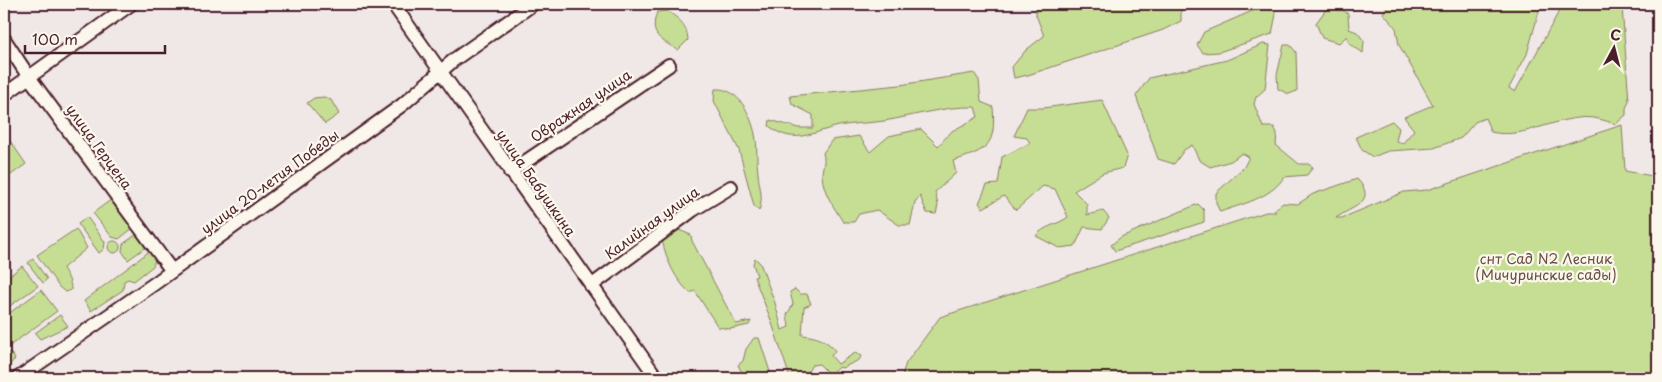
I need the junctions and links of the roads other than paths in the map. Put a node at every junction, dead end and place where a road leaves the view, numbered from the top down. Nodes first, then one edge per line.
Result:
1 (131, 4) edge
2 (393, 4) edge
3 (533, 4) edge
4 (4, 39) edge
5 (669, 65) dead end
6 (440, 72) junction
7 (29, 77) junction
8 (4, 95) edge
9 (510, 172) junction
10 (731, 186) dead end
11 (172, 272) junction
12 (591, 286) junction
13 (18, 378) edge
14 (657, 378) edge

1 - 7 street
2 - 6 street, улица Бабушкина
3 - 6 street, улица 20-летия Победы
4 - 7 street, улица Герцена
5 - 9 street, Овражная улица
6 - 9 street, улица Бабушкина
6 - 11 street, улица 20-летия Победы
7 - 8 street
7 - 11 street, улица Герцена
9 - 12 street, улица Бабушкина
10 - 12 street, Калийная улица
11 - 13 street, улица 20-летия Победы
12 - 14 street, улица Бабушкина

